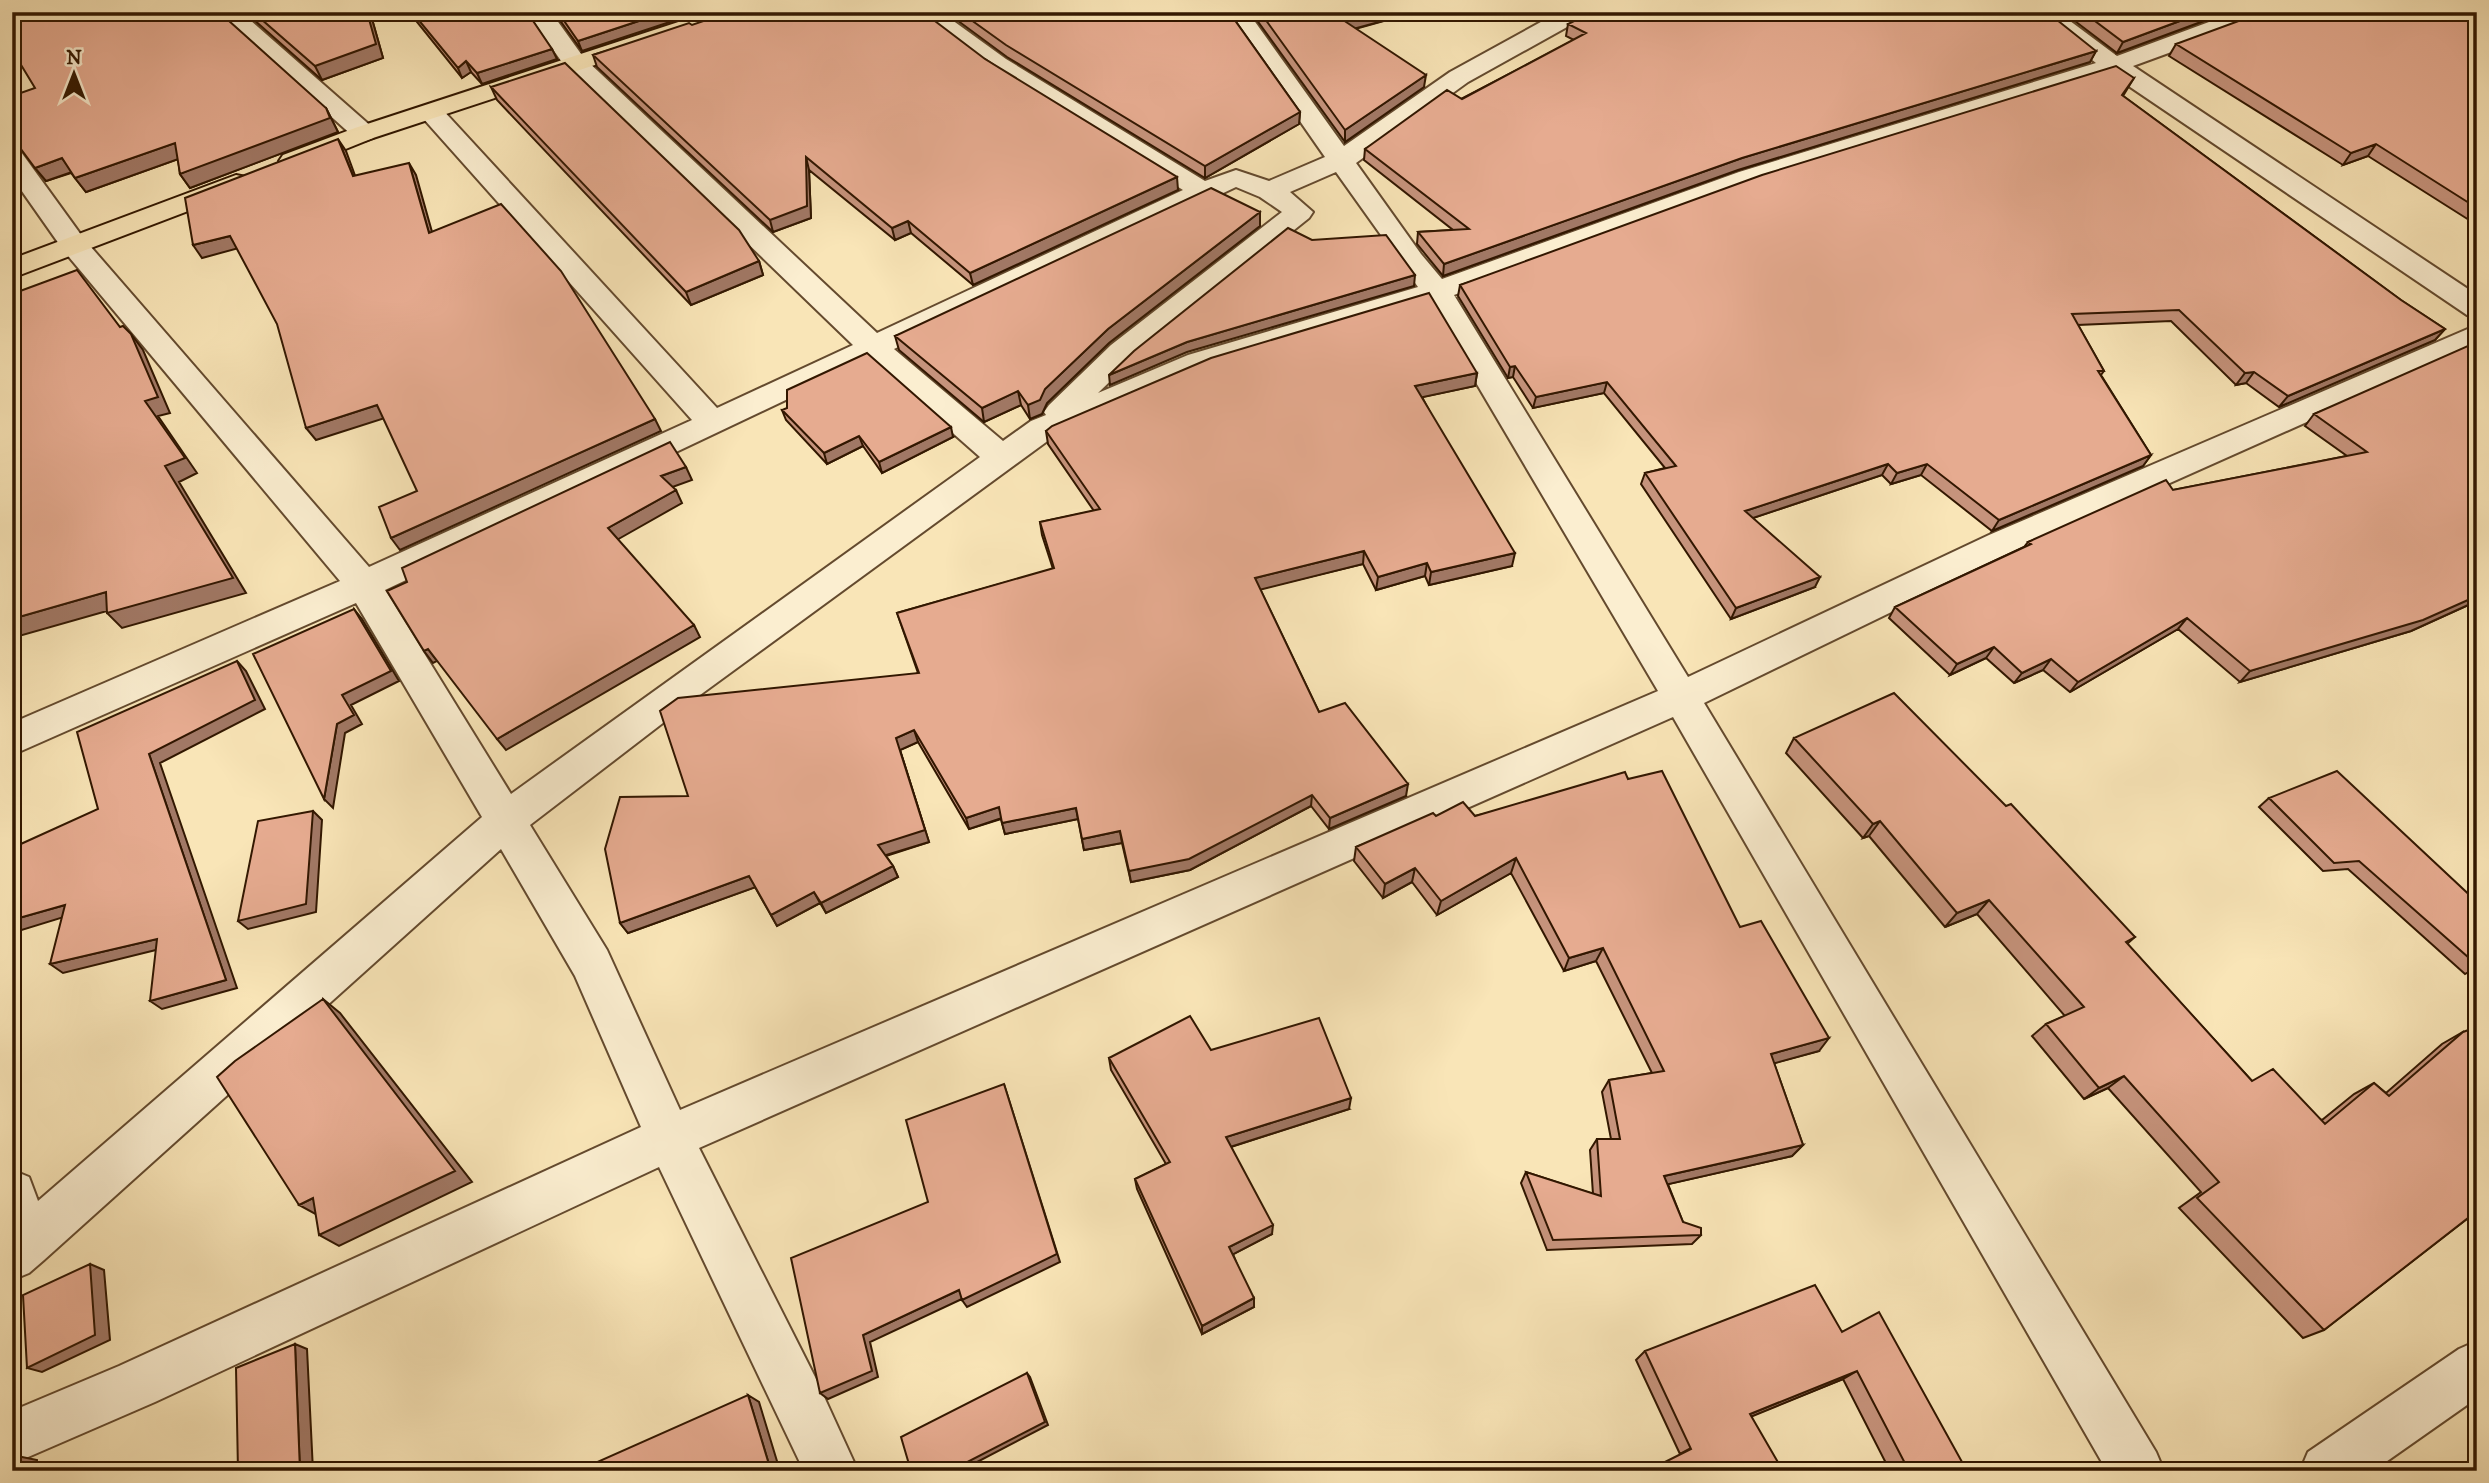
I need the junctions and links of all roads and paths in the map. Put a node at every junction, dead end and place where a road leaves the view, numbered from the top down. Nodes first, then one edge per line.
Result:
1 (227, 12) edge
2 (539, 12) edge
3 (733, 12) edge
4 (926, 12) edge
5 (1236, 12) edge
6 (1577, 12) edge
7 (2043, 12) edge
8 (2259, 12) edge
9 (575, 63) junction
10 (2114, 65) junction
11 (431, 112) junction
12 (364, 133) junction
13 (12, 158) edge
14 (1342, 160) junction
15 (1203, 191) junction
16 (1270, 191) junction
17 (74, 245) junction
18 (12, 269) edge
19 (1437, 291) junction
20 (2477, 309) edge
21 (2477, 334) edge
22 (873, 347) junction
23 (712, 423) junction
24 (1042, 429) junction
25 (1001, 457) junction
26 (363, 584) junction
27 (1681, 697) junction
28 (12, 740) edge
29 (506, 820) junction
30 (668, 1138) junction
31 (12, 1194) edge
32 (20, 1249) edge
33 (2477, 1367) edge
34 (12, 1438) edge
35 (831, 1471) edge
36 (2137, 1471) edge
37 (2327, 1471) edge

1 - 12 street
2 - 9 street
3 - 9 highway
4 - 15 street
5 - 14 street
6 - 14 street
7 - 10 street
8 - 10 street
9 - 11 highway
9 - 22 street
10 - 19 street
10 - 20 street
11 - 12 highway
11 - 23 street
12 - 17 highway
13 - 17 street
14 - 16 street
14 - 19 street
15 - 16 street
15 - 22 street
16 - 24 street
17 - 18 highway
17 - 26 street
19 - 24 street
19 - 27 street
21 - 27 street
22 - 23 street
22 - 25 street
23 - 26 street
24 - 25 street
25 - 29 street
26 - 28 street
26 - 29 street
27 - 30 street
27 - 36 street
29 - 30 street
29 - 32 street
30 - 34 street
30 - 35 street
31 - 32 street
33 - 37 street

